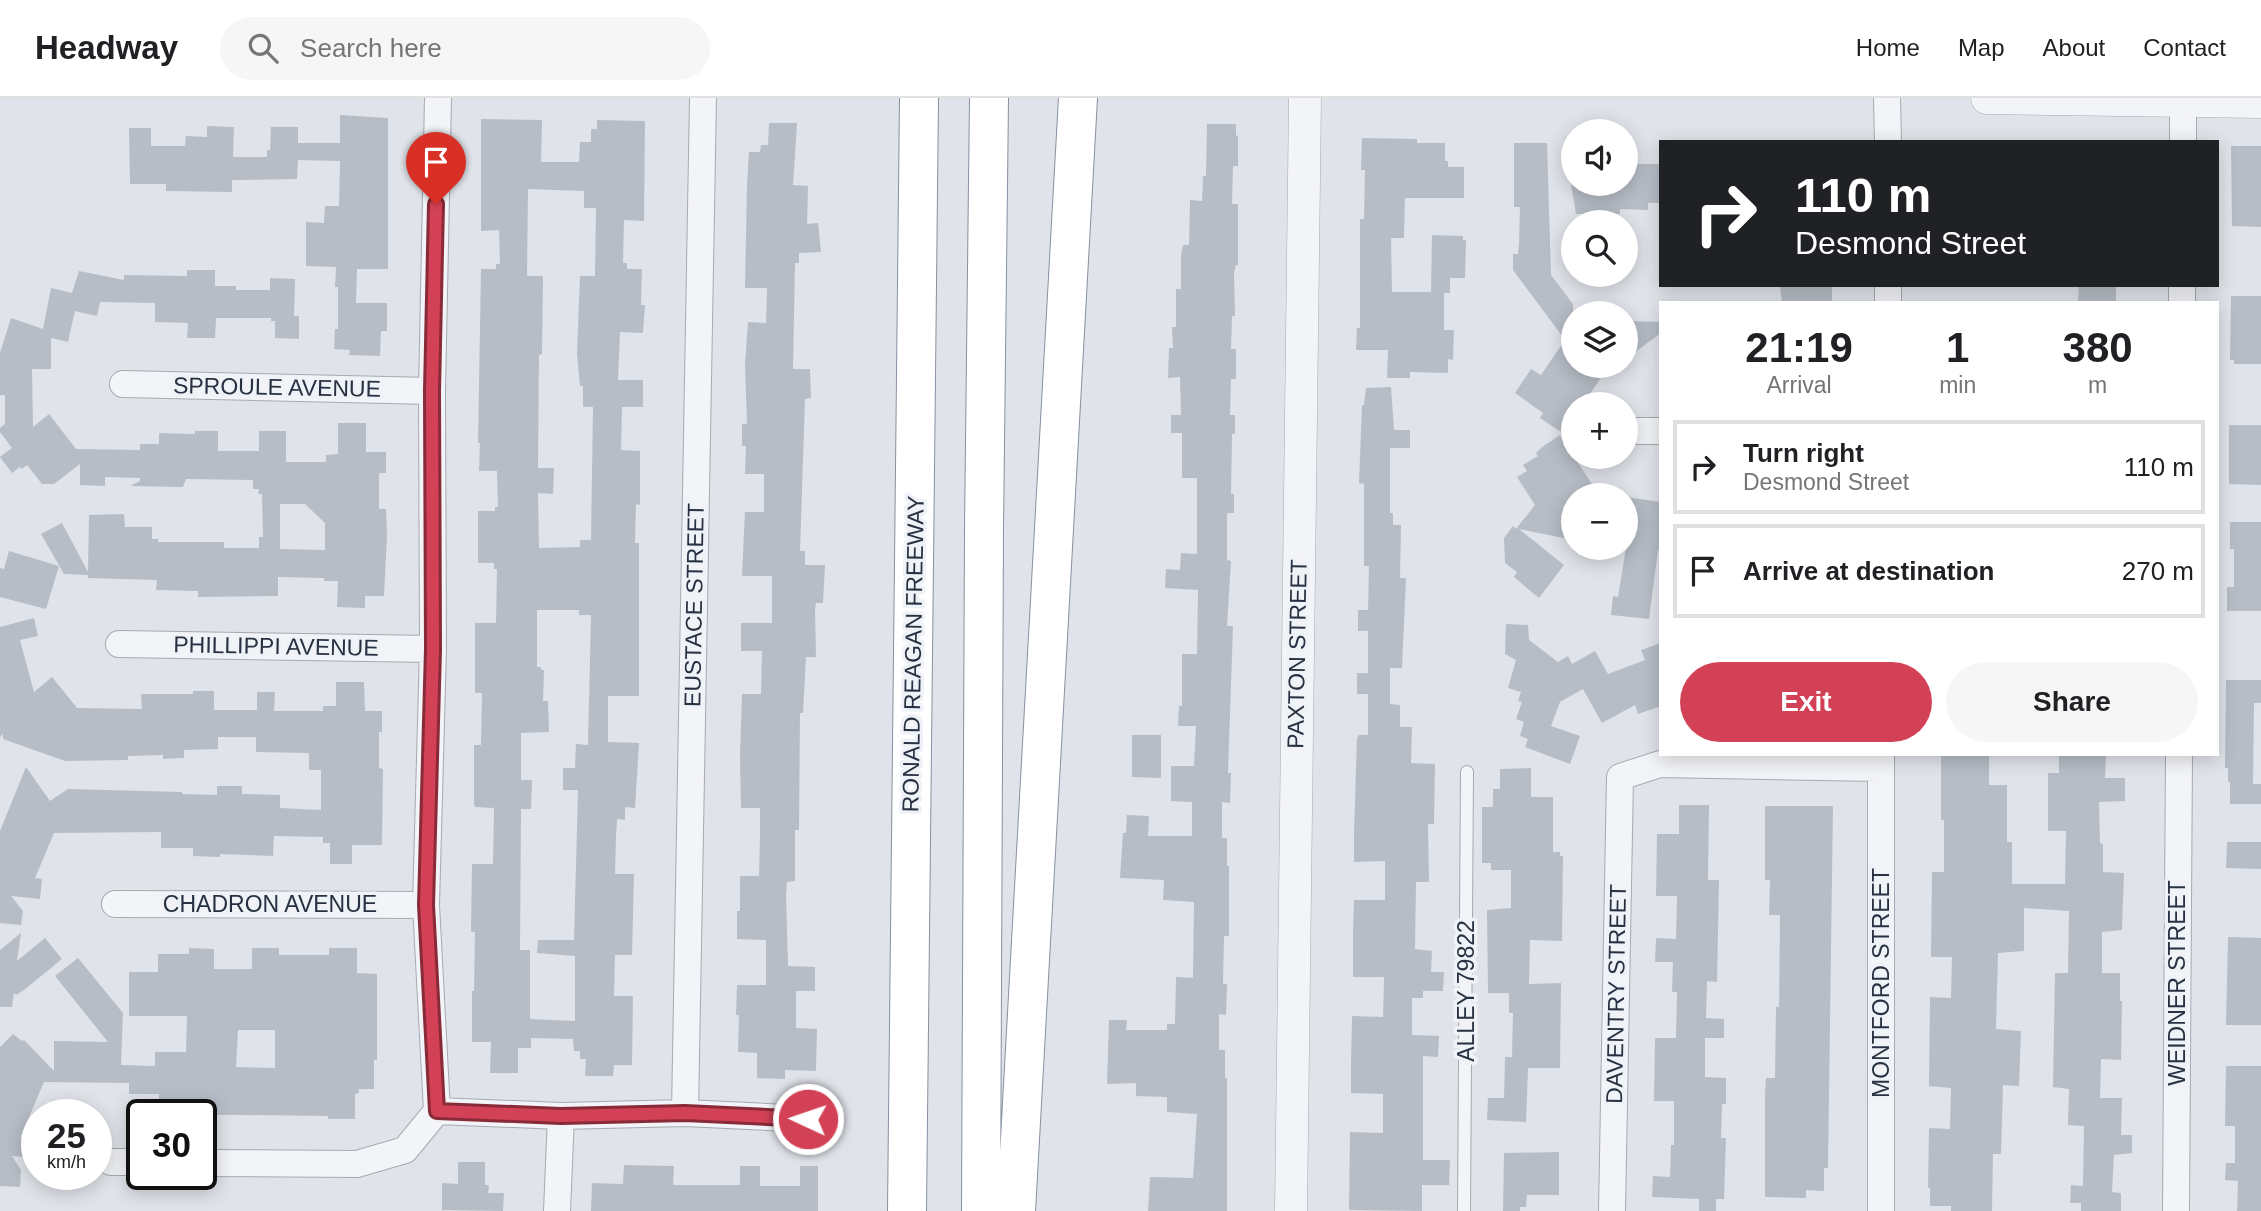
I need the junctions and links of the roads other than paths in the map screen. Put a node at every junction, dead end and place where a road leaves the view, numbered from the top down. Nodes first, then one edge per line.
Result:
1 (438, 98) edge
2 (703, 98) edge
3 (919, 98) edge
4 (989, 98) edge
5 (1078, 98) edge
6 (1305, 98) edge
7 (1888, 98) edge
8 (1987, 98) edge
9 (2183, 100) junction
10 (2261, 102) edge
11 (1888, 140) edge
12 (2183, 140) edge
13 (123, 384) dead end
14 (432, 391) junction
15 (118, 644) dead end
16 (433, 649) junction
17 (2179, 756) edge
18 (1881, 761) edge
19 (1467, 772) dead end
20 (115, 904) dead end
21 (426, 905) junction
22 (437, 1111) junction
23 (685, 1113) junction
24 (561, 1116) junction
25 (808, 1119) dead end
26 (217, 1163) edge
27 (557, 1211) edge
28 (907, 1211) edge
29 (981, 1211) edge
30 (1016, 1211) edge
31 (1292, 1211) edge
32 (1464, 1211) edge
33 (1612, 1211) edge
34 (1881, 1211) edge
35 (2176, 1211) edge

1 - 14 street
2 - 23 street, EUSTACE STREET
3 - 28 highway, RONALD REAGAN FREEWAY
4 - 29 highway
5 - 30 highway
6 - 31 street, PAXTON STREET
7 - 11 street
8 - 9 street
9 - 10 street
9 - 12 street
13 - 14 street, SPROULE AVENUE
14 - 16 street
15 - 16 street, PHILLIPPI AVENUE
16 - 21 street
17 - 35 street, WEIDNER STREET
18 - 33 street, DAVENTRY STREET
18 - 34 street, MONTFORD STREET
19 - 32 lane, ALLEY 79822
20 - 21 street, CHADRON AVENUE
21 - 22 street
22 - 24 street
22 - 26 street
23 - 24 street
23 - 25 street
24 - 27 street

